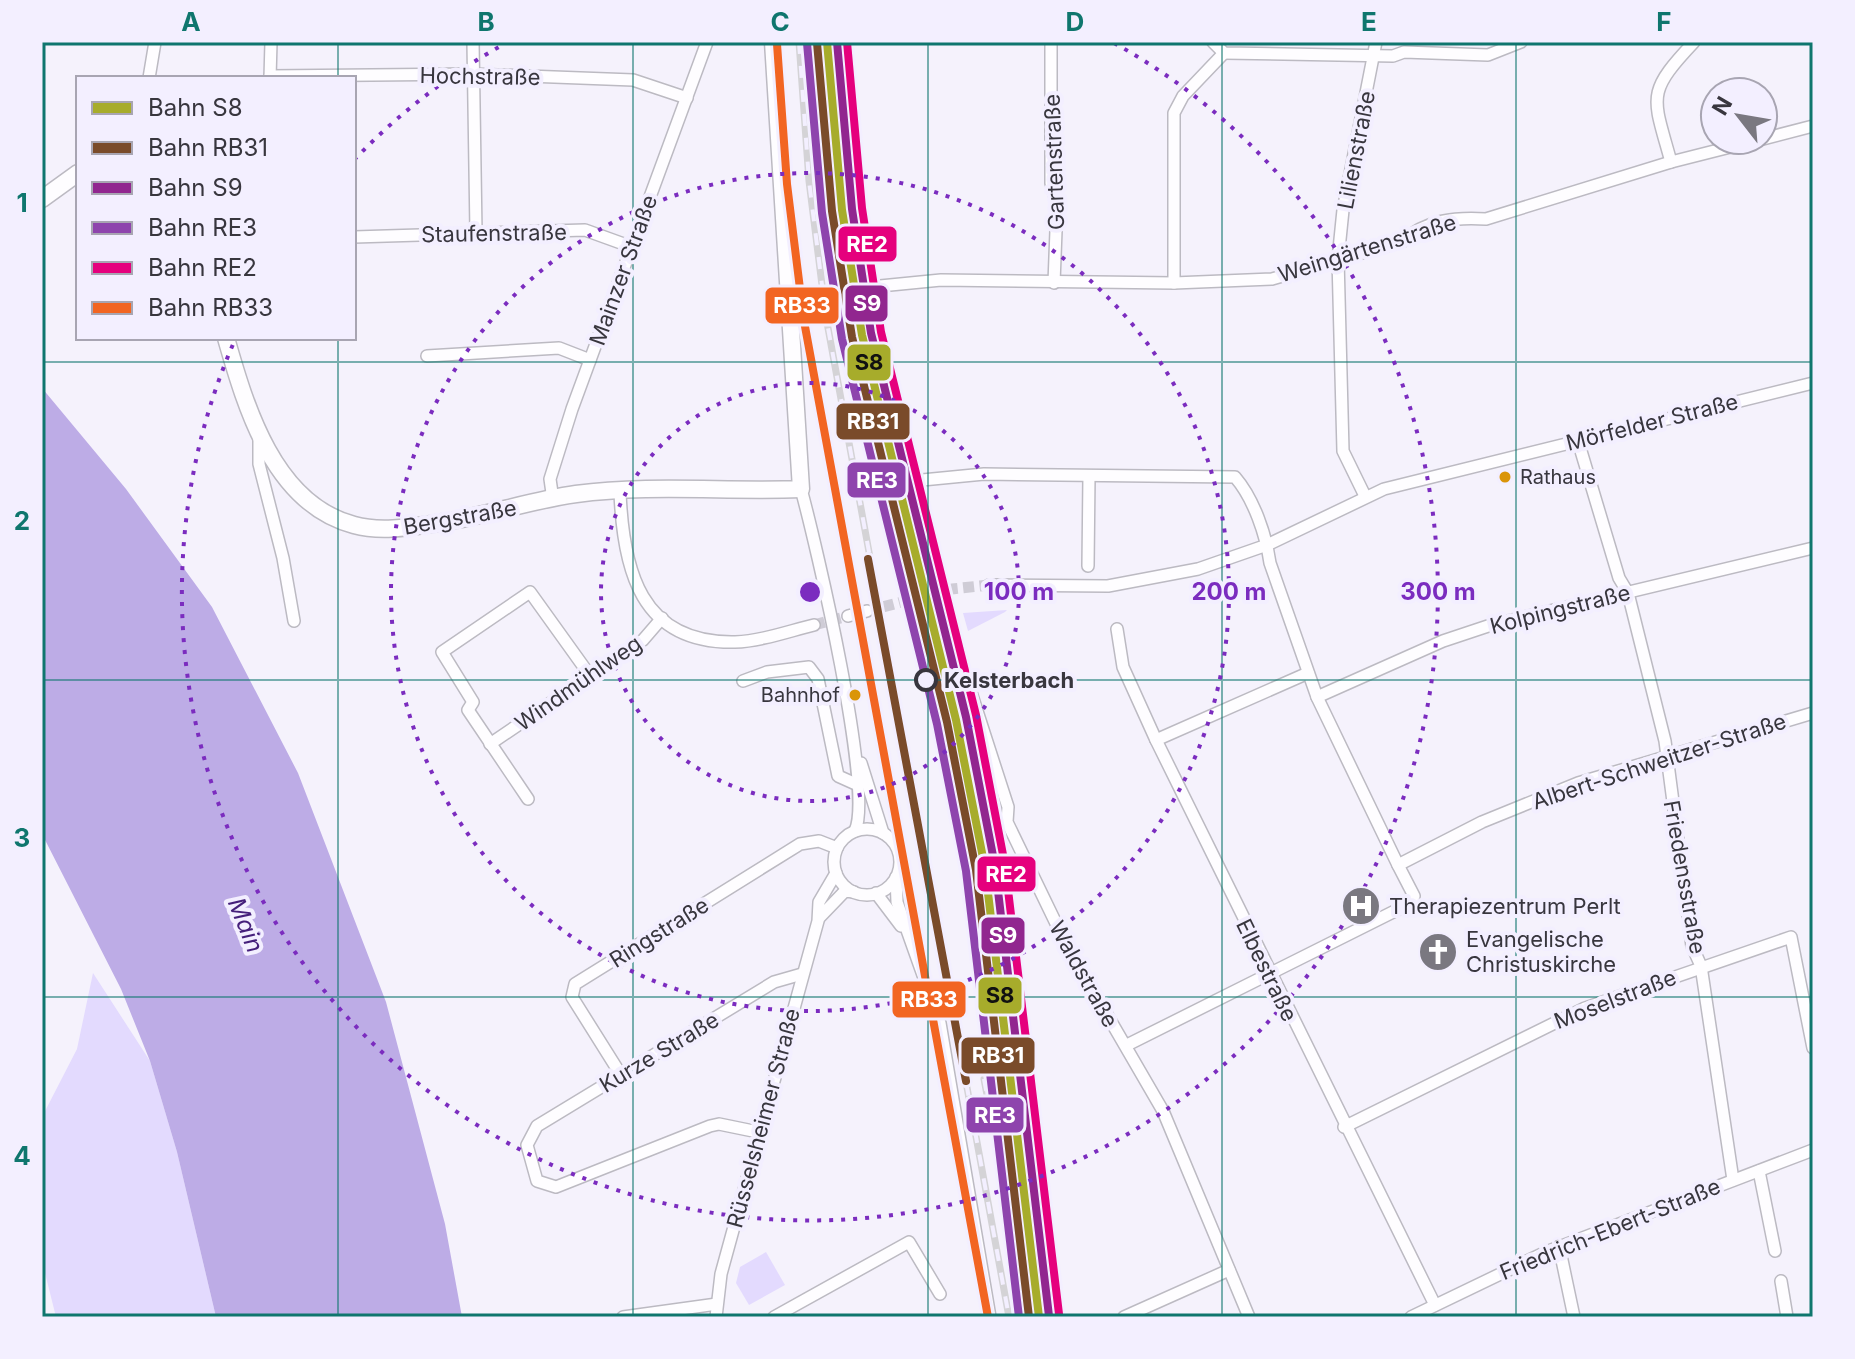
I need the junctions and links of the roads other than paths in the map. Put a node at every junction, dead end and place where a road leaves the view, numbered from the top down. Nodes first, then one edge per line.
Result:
1 (155, 42) edge
2 (271, 42) edge
3 (473, 42) edge
4 (707, 42) edge
5 (773, 42) edge
6 (844, 42) edge
7 (1051, 42) edge
8 (1213, 42) edge
9 (1521, 42) edge
10 (1694, 42) edge
11 (1375, 48) edge
12 (1224, 53) junction
13 (473, 74) junction
14 (149, 76) edge
15 (270, 76) edge
16 (338, 76) edge
17 (687, 98) junction
18 (1813, 126) edge
19 (1779, 134) edge
20 (1699, 155) edge
21 (1671, 162) junction
22 (76, 174) edge
23 (42, 199) edge
24 (476, 232) junction
25 (356, 237) edge
26 (632, 247) junction
27 (1338, 259) junction
28 (1054, 283) junction
29 (1174, 283) junction
30 (870, 287) junction
31 (227, 340) edge
32 (427, 356) dead end
33 (590, 360) junction
34 (1813, 383) edge
35 (259, 432) junction
36 (1578, 441) junction
37 (1089, 476) junction
38 (912, 481) junction
39 (801, 489) junction
40 (620, 492) junction
41 (1365, 496) junction
42 (553, 500) junction
43 (1267, 545) junction
44 (1813, 548) edge
45 (1088, 566) dead end
46 (989, 585) tunnel mouth
47 (1628, 593) junction
48 (867, 611) tunnel mouth
49 (848, 616) tunnel mouth
50 (662, 618) junction
51 (294, 621) dead end
52 (814, 625) tunnel mouth
53 (1117, 629) dead end
54 (1308, 673) junction
55 (591, 677) junction
56 (743, 681) dead end
57 (1317, 697) junction
58 (1813, 713) edge
59 (1156, 740) junction
60 (490, 744) junction
61 (856, 751) junction
62 (1667, 756) junction
63 (858, 785) junction
64 (528, 799) dead end
65 (855, 831) junction
66 (883, 833) junction
67 (837, 848) junction
68 (1398, 865) junction
69 (836, 873) junction
70 (896, 877) junction
71 (855, 892) junction
72 (876, 893) junction
73 (818, 921) junction
74 (906, 932) junction
75 (1701, 966) junction
76 (802, 974) junction
77 (1269, 975) junction
78 (1127, 1045) junction
79 (1813, 1048) edge
80 (621, 1075) junction
81 (1344, 1127) junction
82 (758, 1132) junction
83 (1813, 1150) edge
84 (1759, 1171) junction
85 (1733, 1180) junction
86 (1559, 1246) junction
87 (1775, 1251) dead end
88 (1229, 1270) junction
89 (1781, 1281) dead end
90 (940, 1294) dead end
91 (1435, 1305) junction
92 (716, 1311) edge
93 (623, 1317) edge
94 (774, 1317) edge
95 (990, 1317) edge
96 (1124, 1317) edge
97 (1249, 1317) edge
98 (1411, 1317) edge
99 (1574, 1317) edge
100 (1787, 1317) edge

1 - 14 street
2 - 15 street
3 - 13 street
4 - 17 street, Mainzer Straße
5 - 39 street
6 - 30 street, Waldstraße
7 - 28 street, Gartenstraße
8 - 12 street
9 - 11 street
10 - 21 street
11 - 12 street
11 - 27 street, Lilienstraße
12 - 29 street
13 - 16 street, Hochstraße
13 - 17 street, Hochstraße
13 - 24 street
17 - 26 street, Mainzer Straße
18 - 19 street, Weingärtenstraße
20 - 21 street, Weingärtenstraße
21 - 27 street, Weingärtenstraße
22 - 23 street
24 - 25 street, Staufenstraße
24 - 26 street, Staufenstraße
26 - 33 street, Mainzer Straße
27 - 29 street, Weingärtenstraße
27 - 41 street, Lilienstraße
28 - 29 street, Weingärtenstraße
28 - 30 street, Weingärtenstraße
30 - 38 street, Waldstraße
31 - 35 street, Bergstraße
32 - 33 street
33 - 42 street, Mainzer Straße
34 - 36 street, Mörfelder Straße
35 - 42 street, Bergstraße
35 - 51 street
36 - 41 street, Mörfelder Straße
36 - 47 street, Friedensstraße
37 - 38 street
37 - 43 street
37 - 45 street
38 - 78 street, Waldstraße
39 - 40 street, Bergstraße
39 - 61 street
40 - 42 street, Bergstraße
40 - 50 street
41 - 43 street, Mörfelder Straße
43 - 46 street, Mörfelder Straße
43 - 54 street
44 - 47 street, Kolpingstraße
47 - 57 street, Kolpingstraße
47 - 62 street, Friedensstraße
48 - 49 street
50 - 52 street
50 - 55 street, Windmühlweg
53 - 59 street, Elbestraße
54 - 57 street
54 - 59 street
55 - 60 street, Windmühlweg
55 - 60 street
56 - 63 street
57 - 68 street
58 - 62 street, Albert-Schweitzer-Straße
59 - 77 street, Elbestraße
60 - 64 street
61 - 63 street
61 - 66 street
62 - 68 street, Albert-Schweitzer-Straße
62 - 75 street, Friedensstraße
63 - 65 street
65 - 66 street
65 - 67 street
66 - 70 street
67 - 69 street
67 - 80 street, Ringstraße
68 - 77 street
69 - 71 street
69 - 73 street, Rüsselsheimer Straße
70 - 72 street
70 - 74 street
71 - 72 street
71 - 73 street, Rüsselsheimer Straße
72 - 74 street
73 - 76 street, Rüsselsheimer Straße
74 - 95 street
75 - 79 street, Moselstraße
75 - 81 street, Moselstraße
75 - 85 street, Friedensstraße
76 - 80 street, Kurze Straße
76 - 82 street, Rüsselsheimer Straße
77 - 78 street
77 - 81 street, Elbestraße
78 - 88 street, Waldstraße
80 - 82 street, Kurze Straße
81 - 91 street, Elbestraße
82 - 92 street, Rüsselsheimer Straße
83 - 84 street, Friedrich-Ebert-Straße
84 - 85 street, Friedrich-Ebert-Straße
84 - 87 street
85 - 86 street, Friedrich-Ebert-Straße
86 - 91 street, Friedrich-Ebert-Straße
86 - 99 street
88 - 96 street
88 - 97 street, Waldstraße
89 - 100 street
90 - 94 street
91 - 98 street, Friedrich-Ebert-Straße
92 - 93 street

